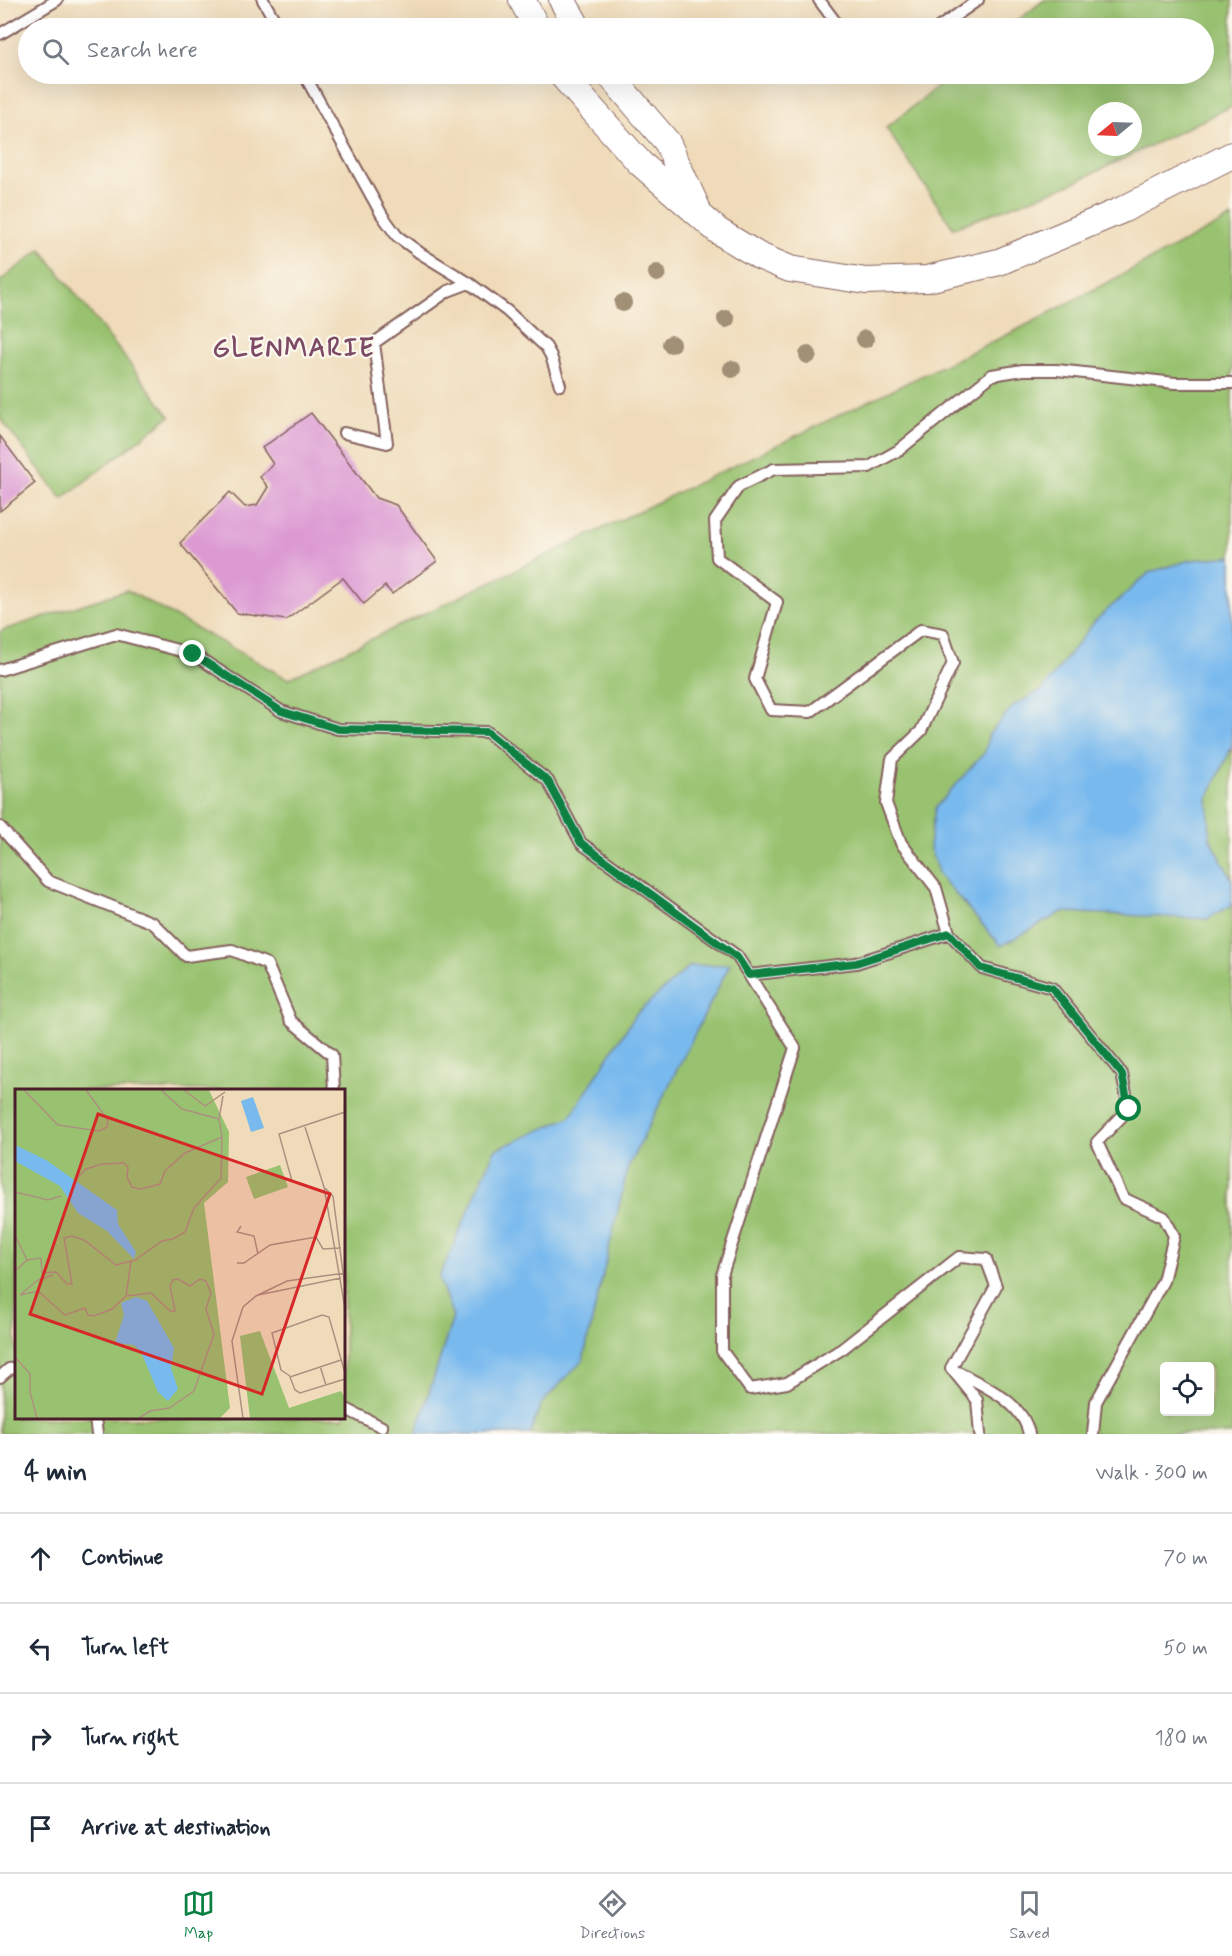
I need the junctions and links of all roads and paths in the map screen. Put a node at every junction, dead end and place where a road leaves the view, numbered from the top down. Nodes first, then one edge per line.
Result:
1 (57, 0) edge
2 (263, 0) edge
3 (522, 0) edge
4 (562, 0) edge
5 (819, 0) edge
6 (978, 0) edge
7 (27, 18) edge
8 (273, 18) edge
9 (532, 18) edge
10 (572, 18) edge
11 (832, 18) edge
12 (952, 18) edge
13 (18, 23) edge
14 (0, 34) edge
15 (309, 84) edge
16 (570, 84) edge
17 (618, 84) edge
18 (1232, 155) edge
19 (702, 219) junction
20 (469, 283) junction
21 (1232, 382) edge
22 (560, 385) dead end
23 (344, 433) dead end
24 (0, 670) edge
25 (0, 827) edge
26 (949, 933) junction
27 (749, 975) junction
28 (334, 1089) edge
29 (15, 1368) edge
30 (951, 1368) junction
31 (0, 1377) edge
32 (345, 1408) edge
33 (94, 1419) edge
34 (382, 1427) dead end
35 (98, 1434) edge
36 (980, 1434) edge
37 (1029, 1434) edge
38 (1093, 1434) edge

1 - 7 lane
2 - 8 lane
3 - 9 street
4 - 10 street
5 - 11 lane
6 - 12 lane
13 - 14 lane
15 - 20 lane
16 - 19 street
17 - 19 street
18 - 19 street
20 - 22 lane
20 - 23 lane
21 - 26 lane
24 - 27 lane
25 - 28 lane
26 - 27 lane
26 - 38 lane
27 - 30 lane
29 - 31 lane
30 - 36 lane
30 - 37 lane
32 - 34 lane
33 - 35 lane

